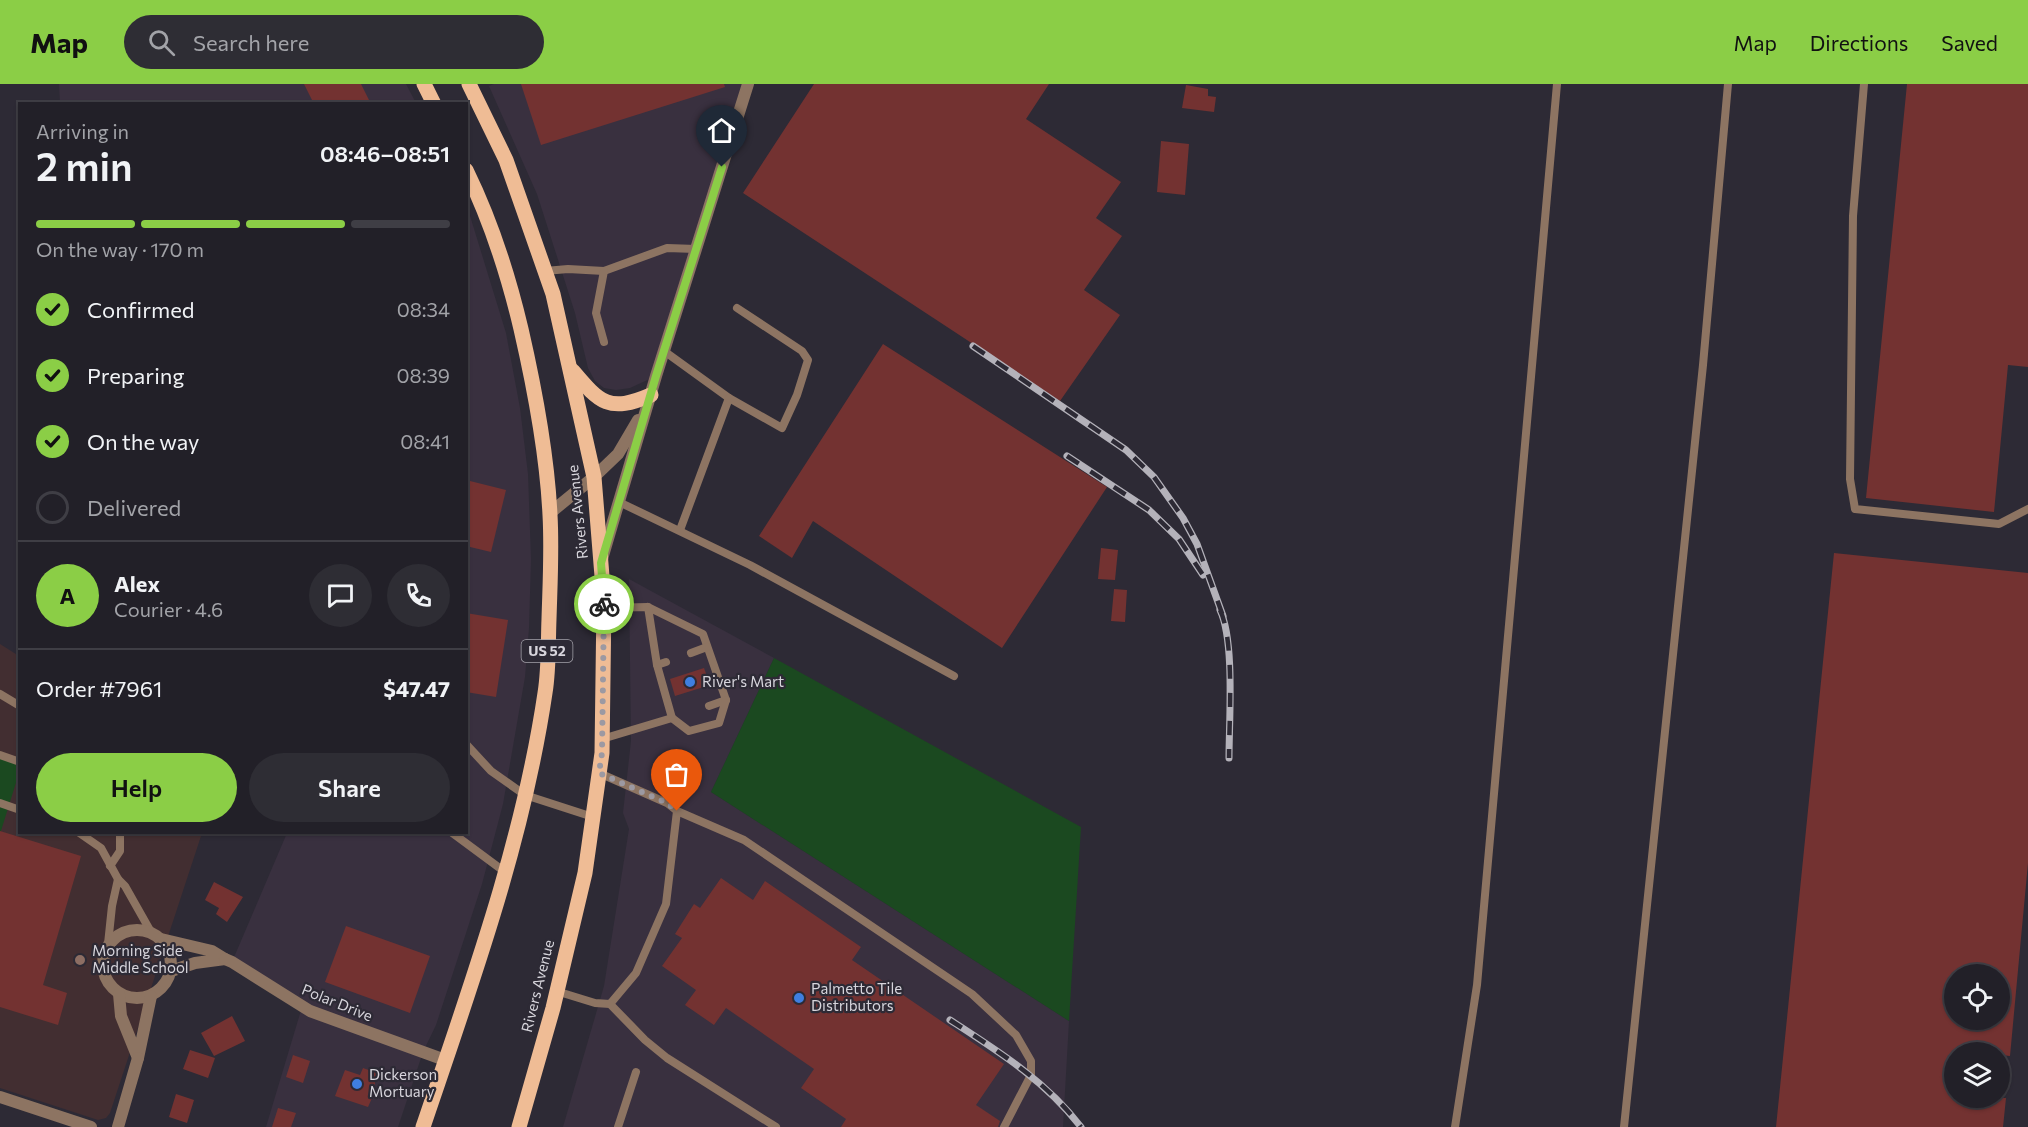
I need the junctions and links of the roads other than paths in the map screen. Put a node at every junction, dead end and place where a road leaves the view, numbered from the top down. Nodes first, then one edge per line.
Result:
1 (424, 84) edge
2 (469, 84) edge
3 (748, 84) edge
4 (1557, 84) edge
5 (1728, 84) edge
6 (1864, 84) edge
7 (433, 102) edge
8 (468, 175) edge
9 (696, 249) junction
10 (545, 271) junction
11 (604, 271) junction
12 (737, 308) dead end
13 (604, 342) dead end
14 (664, 351) junction
15 (571, 369) junction
16 (651, 395) junction
17 (729, 398) junction
18 (594, 477) junction
19 (619, 502) junction
20 (2028, 508) edge
21 (550, 513) junction
22 (680, 530) junction
23 (601, 563) junction
24 (648, 607) junction
25 (604, 608) junction
26 (707, 647) junction
27 (691, 653) dead end
28 (666, 662) dead end
29 (657, 665) junction
30 (954, 676) dead end
31 (0, 694) edge
32 (726, 700) junction
33 (18, 705) edge
34 (709, 706) dead end
35 (683, 714) dead end
36 (672, 718) junction
37 (601, 739) junction
38 (468, 746) edge
39 (0, 755) edge
40 (18, 761) edge
41 (599, 773) junction
42 (525, 795) junction
43 (0, 803) edge
44 (18, 809) edge
45 (677, 811) junction
46 (593, 817) junction
47 (81, 834) edge
48 (120, 834) edge
49 (454, 834) edge
50 (110, 866) junction
51 (506, 873) junction
52 (118, 879) junction
53 (156, 936) junction
54 (108, 944) junction
55 (225, 959) junction
56 (171, 971) junction
57 (556, 992) junction
58 (119, 994) junction
59 (151, 996) junction
60 (610, 1004) junction
61 (138, 1058) junction
62 (446, 1060) junction
63 (636, 1072) dead end
64 (0, 1097) edge
65 (91, 1127) edge
66 (118, 1127) edge
67 (423, 1127) edge
68 (519, 1127) edge
69 (618, 1127) edge
70 (776, 1127) edge
71 (1004, 1127) edge
72 (1455, 1127) edge
73 (1624, 1127) edge

1 - 7 main road
2 - 10 main road, Rivers Avenue
3 - 9 street
4 - 72 lane
5 - 73 lane
6 - 20 lane
8 - 21 main road, Rivers Avenue / US 52
9 - 11 lane
9 - 14 street
10 - 11 lane
10 - 15 main road, Rivers Avenue
11 - 13 lane
12 - 17 lane
14 - 16 street
14 - 17 lane
15 - 16 main road
15 - 18 main road, Rivers Avenue
16 - 18 street
16 - 19 street
17 - 22 lane
18 - 21 street
18 - 23 main road, Rivers Avenue
19 - 22 lane
19 - 23 street
21 - 42 main road, Rivers Avenue / US 52
22 - 30 lane
23 - 25 main road, Rivers Avenue
24 - 25 lane
24 - 26 lane
24 - 29 lane
25 - 37 main road, Rivers Avenue
26 - 27 lane
26 - 32 lane
28 - 29 lane
29 - 36 lane
31 - 33 lane
32 - 34 lane
32 - 36 lane
35 - 36 lane
36 - 37 lane
37 - 41 main road, Rivers Avenue
38 - 42 lane
39 - 40 lane
41 - 45 lane
41 - 46 main road, Rivers Avenue
42 - 46 lane
42 - 51 main road, Rivers Avenue / US 52
43 - 44 lane
45 - 60 lane
45 - 71 lane
46 - 57 main road, Rivers Avenue
47 - 50 lane
48 - 50 lane
49 - 51 lane
50 - 52 lane
51 - 62 main road, Rivers Avenue / US 52
52 - 53 lane
52 - 54 lane
53 - 54 street
53 - 55 street, Polar Drive
53 - 56 street
54 - 58 street
55 - 56 street
55 - 62 street, Polar Drive
56 - 59 street
57 - 60 lane
57 - 68 main road, Rivers Avenue
58 - 59 street
58 - 61 street
59 - 61 street
60 - 70 lane
61 - 66 street
62 - 67 main road, Rivers Avenue / US 52
63 - 69 lane
64 - 65 street

